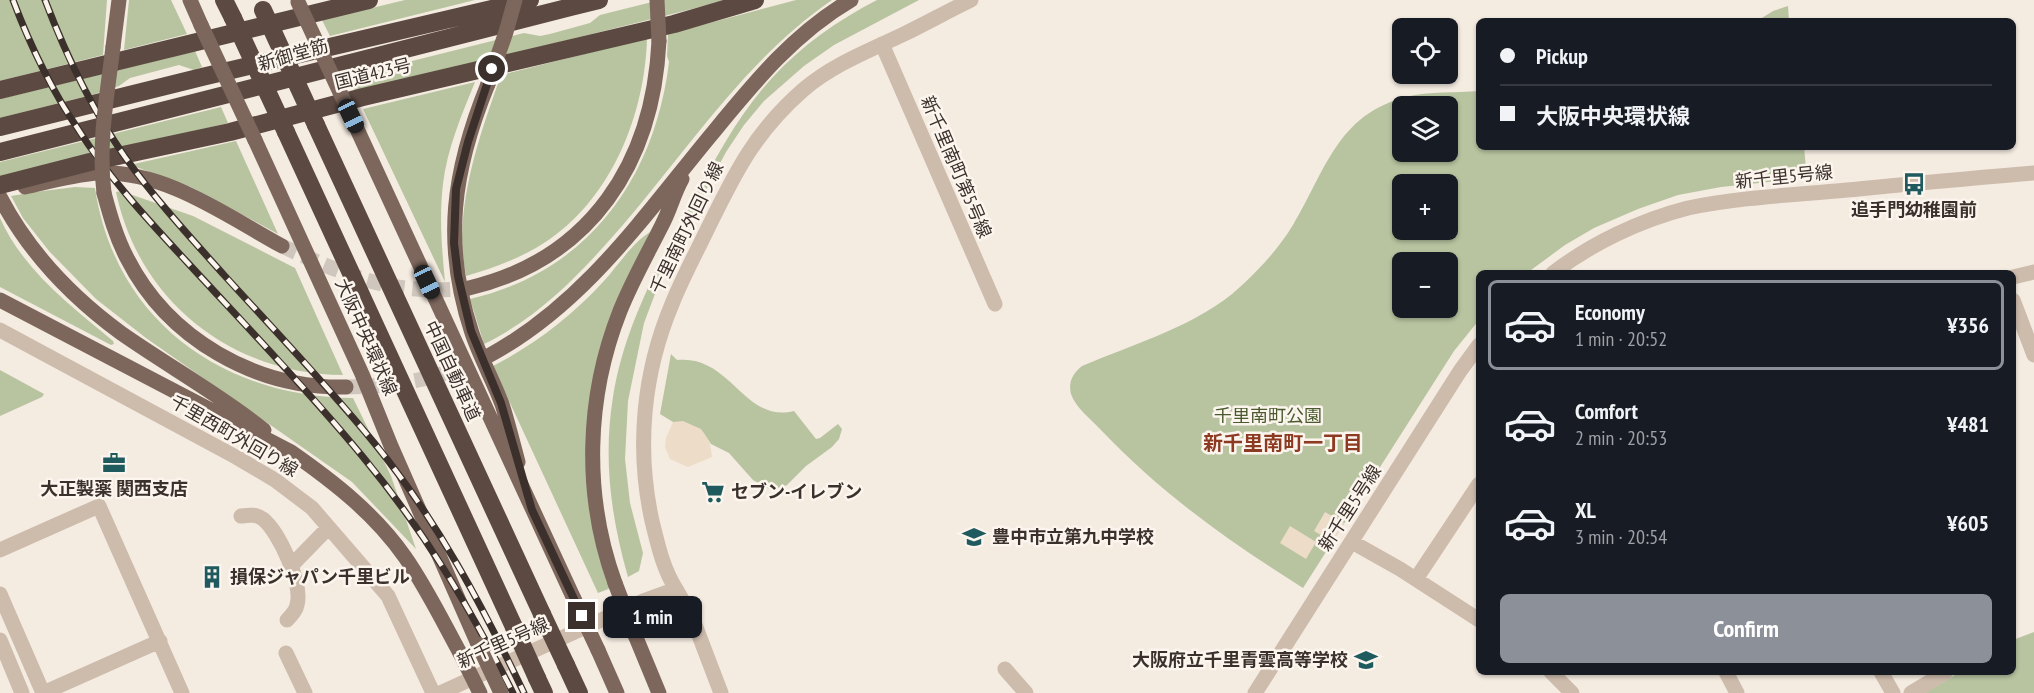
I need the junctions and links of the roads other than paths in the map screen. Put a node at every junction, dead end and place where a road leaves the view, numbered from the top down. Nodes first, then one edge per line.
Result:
1 (119, 0) edge
2 (190, 0) edge
3 (224, 0) edge
4 (369, 0) edge
5 (515, 0) edge
6 (530, 0) edge
7 (598, 0) edge
8 (657, 0) edge
9 (755, 0) edge
10 (851, 0) edge
11 (970, 0) edge
12 (298, 1) edge
13 (260, 5) edge
14 (882, 44) junction
15 (0, 90) edge
16 (0, 127) edge
17 (702, 145) junction
18 (0, 152) edge
19 (2034, 173) edge
20 (0, 193) edge
21 (282, 246) tunnel mouth
22 (1558, 270) edge
23 (2034, 272) edge
24 (2016, 276) edge
25 (469, 288) tunnel mouth
26 (0, 300) edge
27 (994, 304) dead end
28 (2016, 308) edge
29 (0, 330) edge
30 (1476, 349) edge
31 (490, 355) tunnel mouth
32 (2034, 355) edge
33 (346, 387) tunnel mouth
34 (291, 452) junction
35 (1476, 489) edge
36 (532, 510) junction
37 (241, 516) dead end
38 (328, 528) junction
39 (1352, 542) junction
40 (0, 550) edge
41 (291, 566) junction
42 (1416, 579) junction
43 (676, 589) junction
44 (0, 594) edge
45 (1476, 618) edge
46 (287, 620) dead end
47 (0, 640) edge
48 (160, 641) junction
49 (286, 652) dead end
50 (1005, 669) dead end
51 (1554, 675) edge
52 (1728, 675) edge
53 (1883, 675) edge
54 (1941, 675) edge
55 (540, 686) edge
56 (68, 688) edge
57 (22, 693) edge
58 (43, 693) edge
59 (182, 693) edge
60 (305, 693) edge
61 (433, 693) edge
62 (440, 693) edge
63 (480, 693) edge
64 (501, 693) edge
65 (579, 693) edge
66 (617, 693) edge
67 (659, 693) edge
68 (721, 693) edge
69 (1026, 693) edge
70 (1255, 693) edge
71 (1572, 693) edge
72 (1737, 693) edge
73 (1893, 693) edge
74 (1911, 693) edge

1 - 33 main road, bridge
2 - 64 main road, 大阪中央環状線, bridge
3 - 55 highway, bridge
4 - 15 highway
5 - 36 main road, bridge
6 - 16 highway, 新御堂筋
7 - 18 highway, 新御堂筋
8 - 25 main road, bridge
9 - 20 highway, 国道423号
10 - 17 main road
11 - 14 street, 千里南町外回り線
12 - 36 main road, bridge
13 - 65 highway, 中国自動車道, bridge
14 - 27 street, 新千里南町第5号線
14 - 43 street, 千里南町外回り線
17 - 31 main road
17 - 67 main road, bridge
19 - 22 street, 新千里5号線
20 - 21 main road
20 - 34 main road
23 - 24 street
26 - 34 main road
28 - 32 street
29 - 38 street, 千里西町外回り線
30 - 39 street, 新千里5号線
34 - 63 main road, bridge
35 - 42 street
36 - 66 main road, bridge
37 - 41 street
38 - 41 street
38 - 61 street, 千里西町外回り線
39 - 42 street
39 - 70 street, 新千里5号線
40 - 48 street
41 - 46 street
42 - 45 street
43 - 62 street, 新千里5号線
43 - 68 street
44 - 58 street
47 - 57 street
48 - 56 street
48 - 59 street
49 - 60 street
50 - 69 street
51 - 71 street
52 - 72 street
53 - 73 street
54 - 74 street
56 - 58 street

